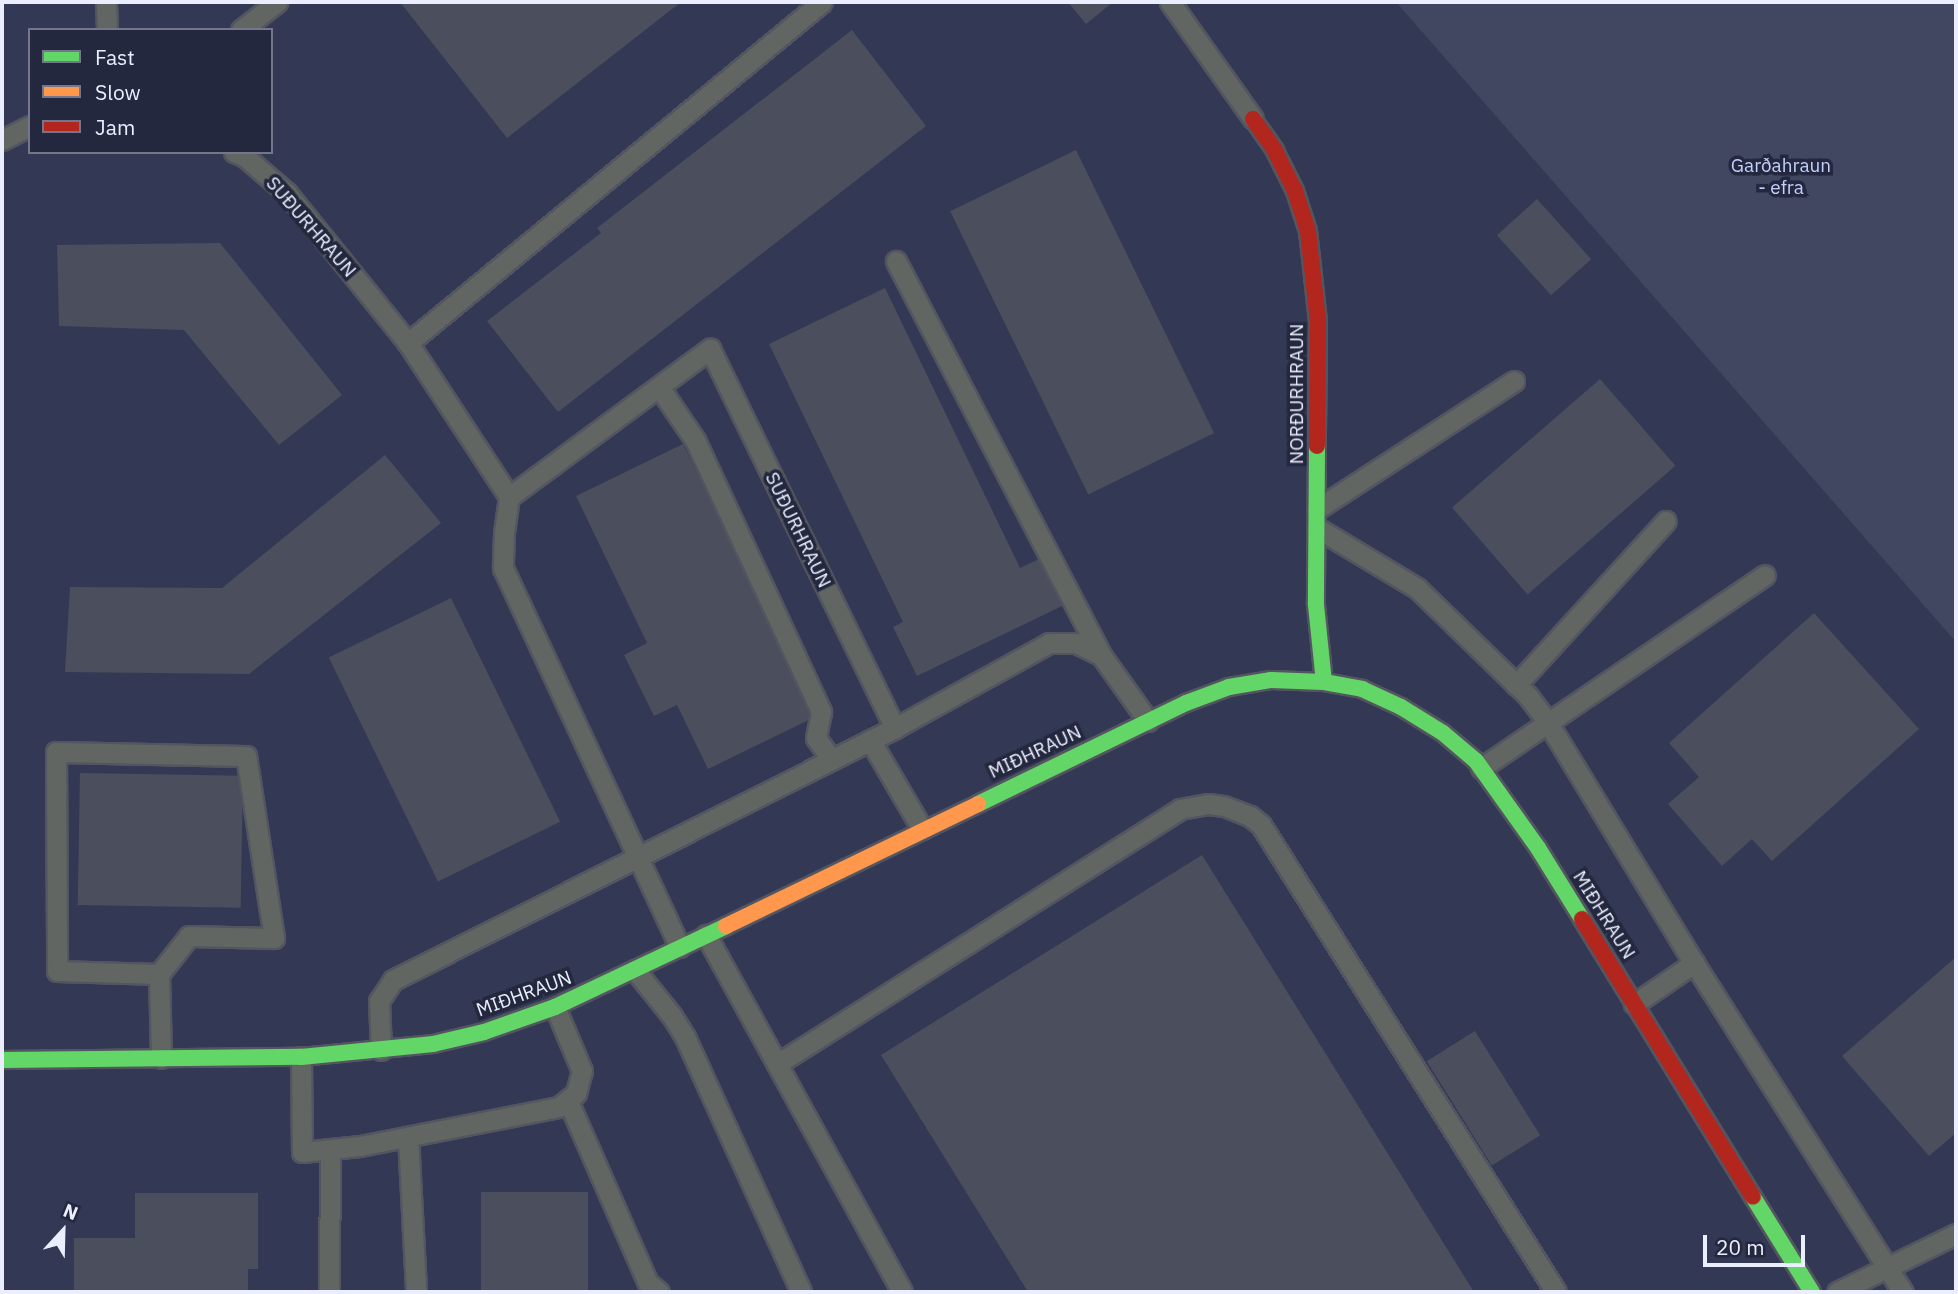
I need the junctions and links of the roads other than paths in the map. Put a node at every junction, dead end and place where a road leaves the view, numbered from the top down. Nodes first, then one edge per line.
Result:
1 (106, 2) edge
2 (277, 2) edge
3 (822, 2) edge
4 (1170, 2) edge
5 (107, 28) edge
6 (244, 28) edge
7 (1253, 120) joint
8 (28, 127) edge
9 (2, 140) edge
10 (239, 154) edge
11 (896, 261) dead end
12 (408, 343) junction
13 (1514, 381) dead end
14 (659, 387) junction
15 (509, 497) junction
16 (1317, 519) junction
17 (1666, 521) dead end
18 (1765, 575) dead end
19 (1101, 654) junction
20 (1324, 682) junction
21 (1516, 685) junction
22 (1148, 722) junction
23 (1548, 723) junction
24 (895, 728) junction
25 (870, 740) junction
26 (832, 760) junction
27 (1481, 768) junction
28 (922, 829) junction
29 (637, 858) junction
30 (706, 935) junction
31 (680, 947) junction
32 (1694, 963) junction
33 (635, 970) junction
34 (159, 974) junction
35 (1634, 1004) junction
36 (555, 1007) junction
37 (381, 1050) junction
38 (301, 1057) junction
39 (161, 1058) junction
40 (2, 1060) edge
41 (777, 1064) junction
42 (568, 1101) junction
43 (408, 1137) junction
44 (330, 1149) junction
45 (1956, 1234) edge
46 (1887, 1266) junction
47 (329, 1292) edge
48 (416, 1292) edge
49 (659, 1292) edge
50 (801, 1292) edge
51 (902, 1292) edge
52 (1556, 1292) edge
53 (1812, 1292) edge
54 (1837, 1292) edge
55 (1903, 1292) edge

1 - 5 lane
2 - 6 lane
3 - 12 lane
4 - 7 lane
7 - 16 street, NORÐURHRAUN
8 - 9 lane
10 - 12 lane, SUÐURHRAUN
11 - 19 lane
12 - 15 lane, SUÐURHRAUN
13 - 16 lane
14 - 15 lane, SUÐURHRAUN
14 - 24 lane, SUÐURHRAUN
14 - 26 lane
15 - 29 lane
16 - 20 street, NORÐURHRAUN
16 - 21 lane
17 - 21 lane
18 - 23 lane
19 - 22 lane
19 - 24 lane
20 - 22 street, MIÐHRAUN
20 - 27 street, MIÐHRAUN
21 - 23 lane
22 - 28 street, MIÐHRAUN
23 - 27 lane
23 - 32 lane
24 - 25 lane
25 - 26 lane
25 - 28 lane
26 - 29 lane
27 - 35 street, MIÐHRAUN
28 - 30 street, MIÐHRAUN
29 - 31 lane
29 - 37 lane
30 - 31 street, MIÐHRAUN
30 - 41 lane
31 - 33 street, MIÐHRAUN
32 - 35 lane
32 - 46 lane
33 - 36 street, MIÐHRAUN
33 - 50 lane
34 - 34 lane
34 - 39 lane
35 - 53 street, MIÐHRAUN
36 - 37 street, MIÐHRAUN
36 - 42 lane
37 - 38 street, MIÐHRAUN
38 - 39 street, MIÐHRAUN
38 - 44 lane
39 - 40 street, MIÐHRAUN
41 - 51 lane
41 - 52 lane
42 - 43 lane
42 - 49 lane
43 - 44 lane
43 - 48 lane
44 - 47 lane
45 - 46 lane
46 - 54 lane
46 - 55 lane

